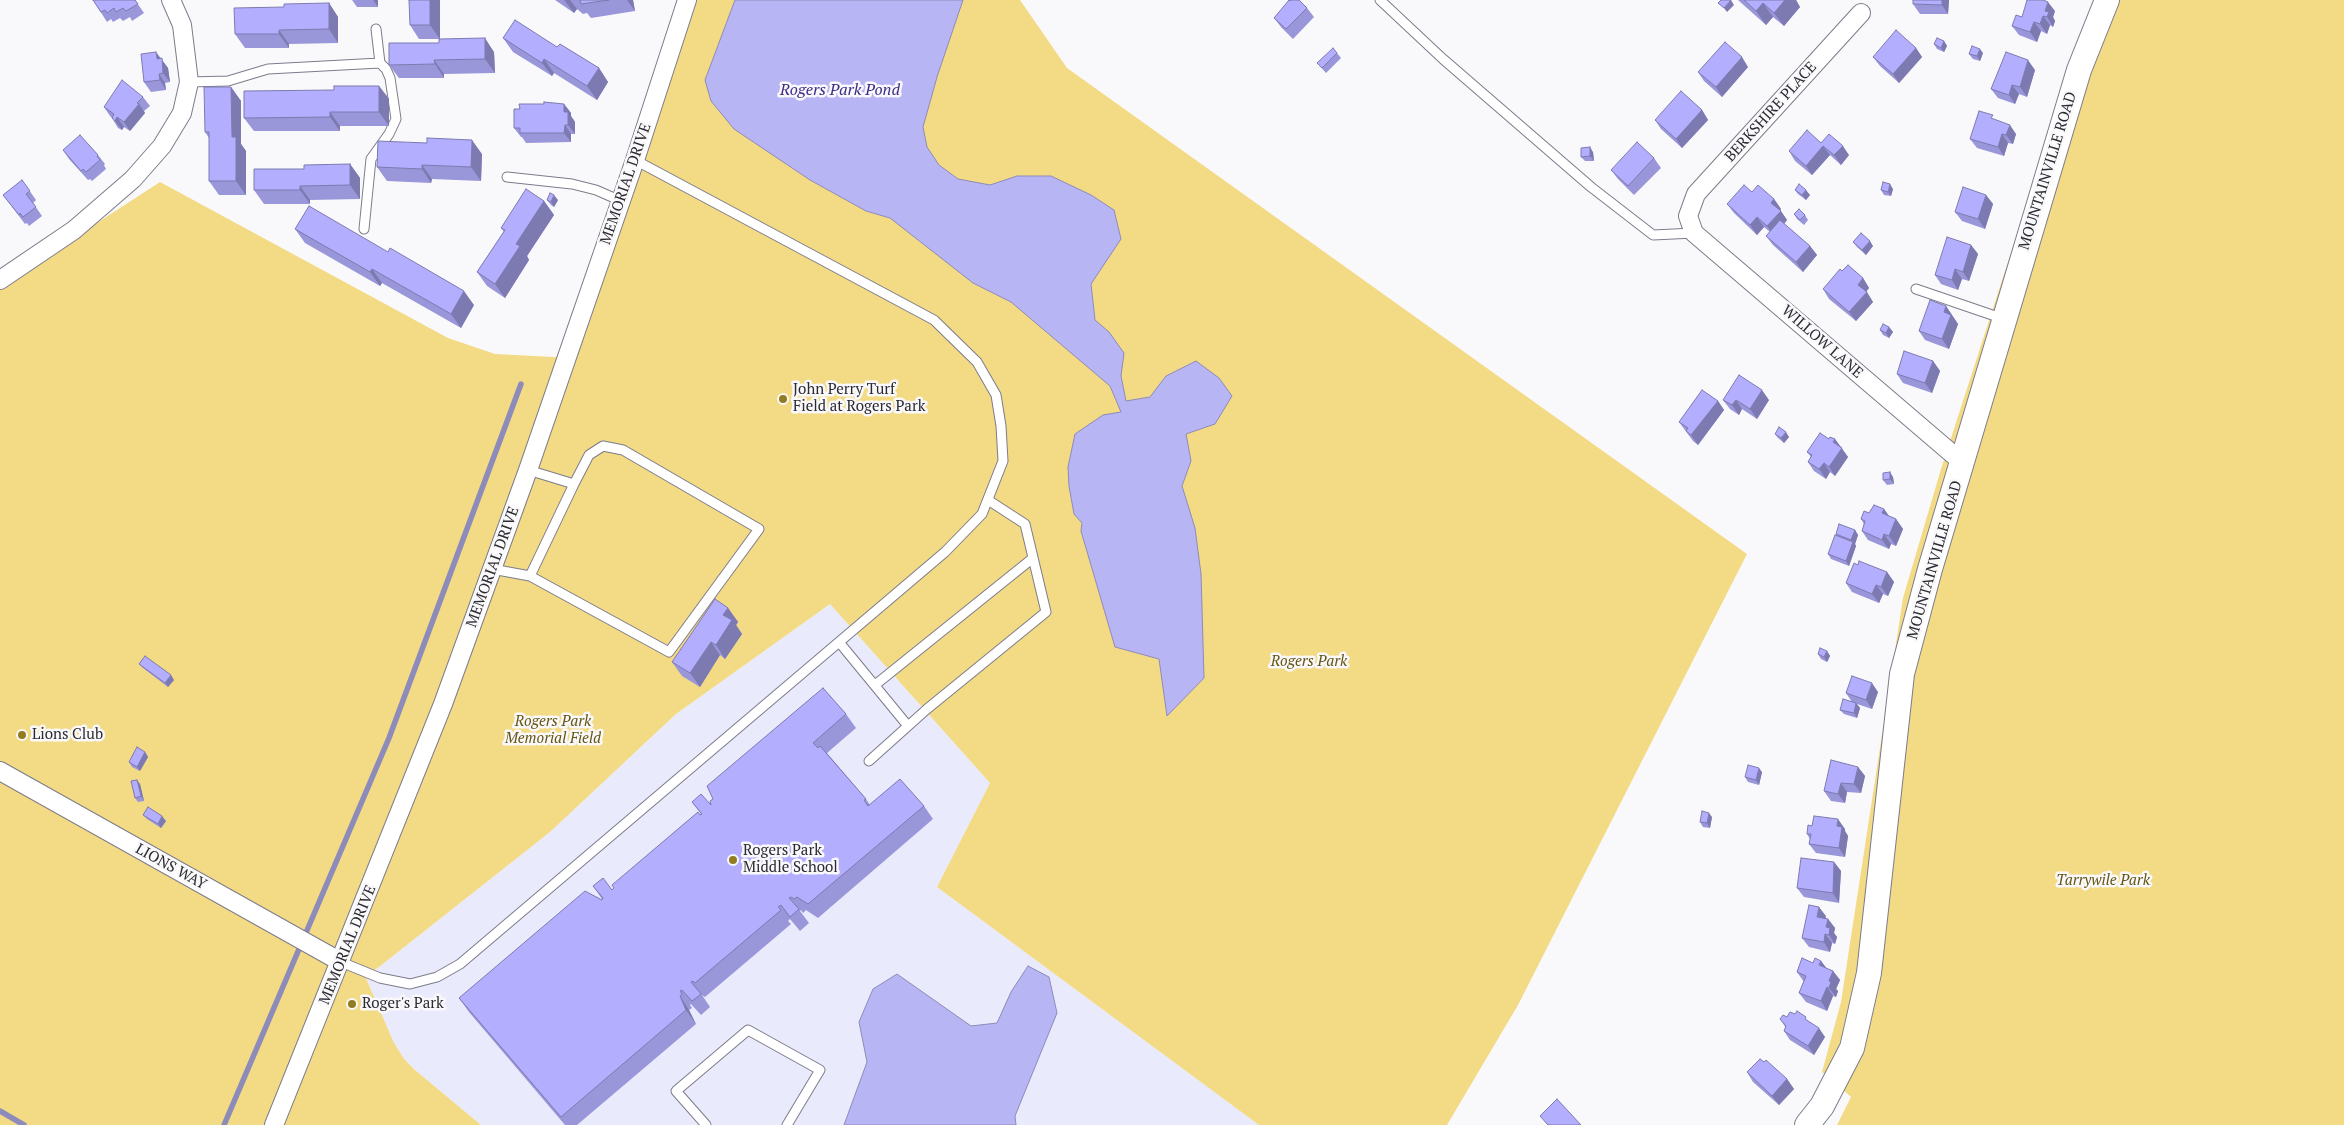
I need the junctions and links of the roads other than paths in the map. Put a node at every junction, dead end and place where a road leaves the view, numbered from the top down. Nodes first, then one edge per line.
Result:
1 (171, 0) edge
2 (687, 0) edge
3 (1380, 0) edge
4 (2107, 0) edge
5 (1862, 13) dead end
6 (376, 29) dead end
7 (380, 64) junction
8 (189, 82) junction
9 (635, 160) junction
10 (507, 178) dead end
11 (620, 201) junction
12 (364, 230) dead end
13 (1694, 233) junction
14 (0, 280) edge
15 (1916, 289) dead end
16 (2004, 319) junction
17 (1963, 463) junction
18 (528, 470) junction
19 (574, 484) junction
20 (988, 500) junction
21 (1033, 558) junction
22 (492, 569) junction
23 (530, 576) junction
24 (839, 642) junction
25 (875, 685) junction
26 (908, 726) junction
27 (869, 760) dead end
28 (0, 771) edge
29 (341, 962) junction
30 (274, 1125) edge
31 (706, 1125) edge
32 (787, 1125) edge
33 (1807, 1125) edge

1 - 8 street
2 - 9 street, MEMORIAL DRIVE
3 - 13 lane
4 - 16 street, MOUNTAINVILLE ROAD
5 - 13 street, BERKSHIRE PLACE
6 - 7 lane
7 - 8 lane
7 - 12 lane
8 - 14 street
9 - 11 street, MEMORIAL DRIVE
9 - 20 lane
10 - 11 lane
11 - 18 street, MEMORIAL DRIVE
13 - 17 street, WILLOW LANE
15 - 16 lane
16 - 17 street, MOUNTAINVILLE ROAD
17 - 33 street, MOUNTAINVILLE ROAD
18 - 19 lane
18 - 22 street, MEMORIAL DRIVE
19 - 23 lane
19 - 23 lane
20 - 21 lane
20 - 24 lane
21 - 25 lane
21 - 26 lane
22 - 23 lane
22 - 29 street, MEMORIAL DRIVE
24 - 25 lane
24 - 29 lane
25 - 26 lane
26 - 27 lane
28 - 29 street, LIONS WAY
29 - 30 street, MEMORIAL DRIVE
31 - 32 lane

